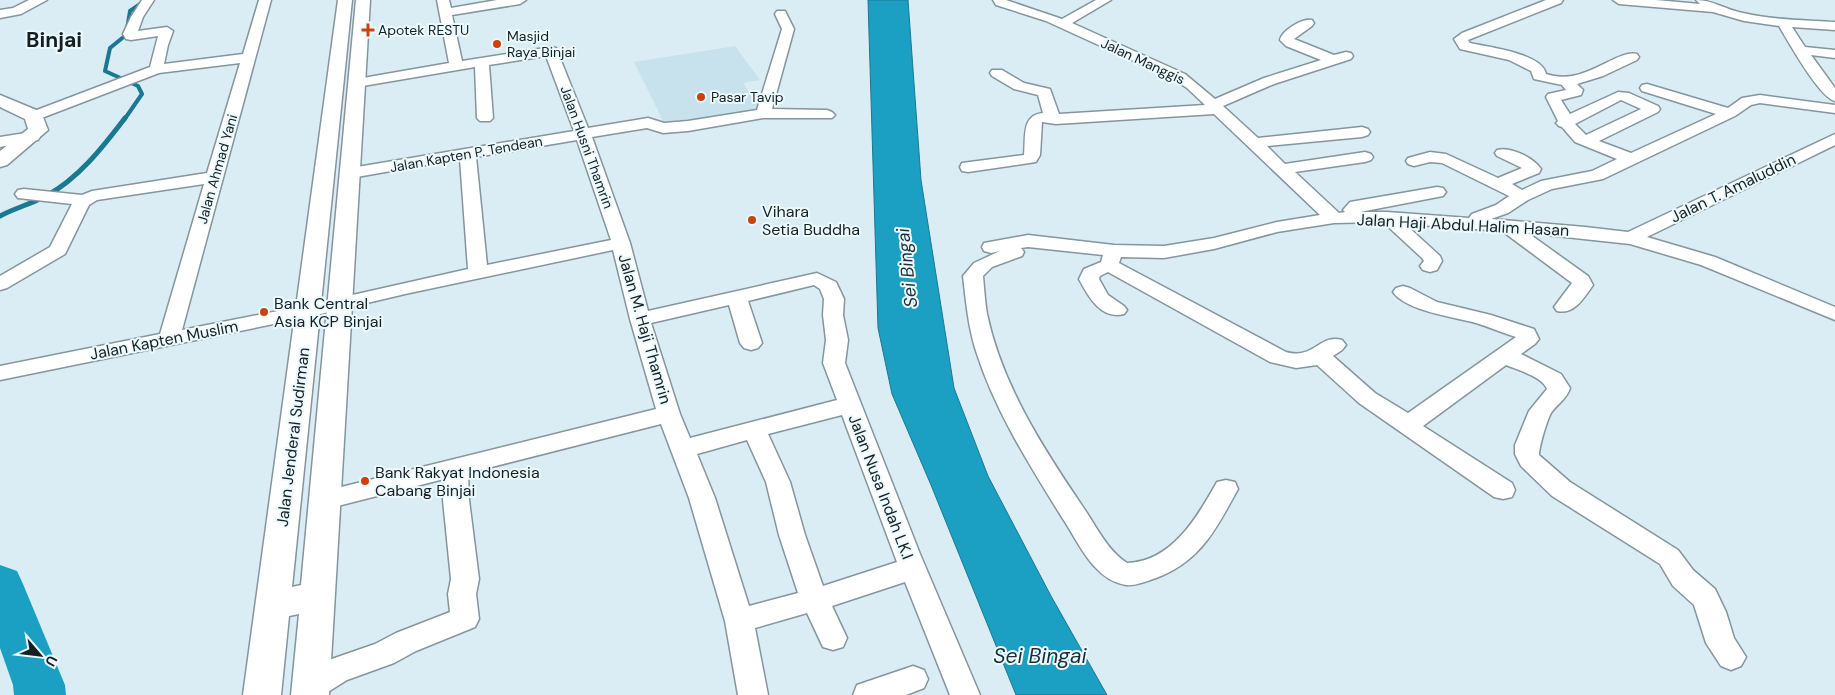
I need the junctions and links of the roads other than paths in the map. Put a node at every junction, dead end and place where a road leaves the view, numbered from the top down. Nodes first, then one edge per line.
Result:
1 (41, 0) edge
2 (148, 0) edge
3 (265, 0) edge
4 (520, 0) edge
5 (999, 0) edge
6 (1105, 0) edge
7 (1557, 0) edge
8 (1619, 0) edge
9 (354, 4) edge
10 (1706, 4) edge
11 (445, 6) edge
12 (0, 14) edge
13 (781, 14) dead end
14 (1782, 21) junction
15 (1308, 22) dead end
16 (1062, 24) junction
17 (1835, 26) edge
18 (1799, 50) junction
19 (1835, 54) edge
20 (1632, 57) dead end
21 (247, 58) junction
22 (482, 63) junction
23 (456, 66) junction
24 (150, 72) junction
25 (997, 74) dead end
26 (1816, 74) junction
27 (1835, 77) edge
28 (1572, 82) junction
29 (1621, 88) dead end
30 (1647, 88) dead end
31 (1746, 88) dead end
32 (349, 95) junction
33 (1835, 97) edge
34 (1760, 99) junction
35 (0, 100) edge
36 (1216, 107) junction
37 (1835, 109) edge
38 (1730, 113) junction
39 (763, 114) junction
40 (827, 115) dead end
41 (34, 116) junction
42 (1052, 117) junction
43 (485, 118) dead end
44 (1564, 123) junction
45 (1362, 132) dead end
46 (582, 134) junction
47 (32, 137) junction
48 (1835, 139) edge
49 (1586, 141) junction
50 (0, 142) edge
51 (1254, 143) junction
52 (1504, 153) dead end
53 (468, 154) junction
54 (1364, 157) dead end
55 (1631, 158) junction
56 (0, 161) edge
57 (1414, 161) dead end
58 (968, 167) dead end
59 (1282, 169) junction
60 (351, 173) junction
61 (215, 177) junction
62 (1498, 184) junction
63 (1437, 192) dead end
64 (32, 195) dead end
65 (1522, 196) junction
66 (84, 200) junction
67 (348, 200) junction
68 (321, 205) junction
69 (1387, 217) junction
70 (1342, 218) junction
71 (1476, 224) junction
72 (1509, 228) junction
73 (1631, 238) junction
74 (1046, 242) junction
75 (621, 244) junction
76 (991, 248) dead end
77 (1112, 258) junction
78 (1430, 266) dead end
79 (478, 274) junction
80 (0, 284) edge
81 (1402, 292) dead end
82 (736, 296) junction
83 (341, 302) junction
84 (1564, 307) dead end
85 (1117, 310) dead end
86 (308, 311) junction
87 (1835, 314) edge
88 (640, 318) junction
89 (169, 338) junction
90 (751, 343) dead end
91 (1506, 356) junction
92 (336, 359) junction
93 (302, 367) junction
94 (0, 373) edge
95 (849, 404) junction
96 (669, 414) junction
97 (1411, 426) junction
98 (754, 429) junction
99 (682, 449) junction
100 (456, 467) junction
101 (1226, 489) dead end
102 (1503, 490) dead end
103 (326, 500) junction
104 (913, 570) junction
105 (319, 595) junction
106 (814, 599) junction
107 (273, 606) junction
108 (739, 621) junction
109 (833, 638) dead end
110 (1731, 657) dead end
111 (914, 679) dead end
112 (311, 690) edge
113 (262, 695) edge
114 (753, 695) edge
115 (868, 695) edge
116 (965, 695) edge

1 - 12 street
2 - 24 street
3 - 21 street, Jalan Ahmad Yani
4 - 11 street
5 - 16 street, Jalan Manggis
6 - 16 street
7 - 28 street
8 - 10 street
9 - 32 main road, Jalan Jenderal Sudirman
10 - 14 street
11 - 23 street
13 - 39 street
14 - 17 street
14 - 18 street
15 - 36 street
16 - 36 street, Jalan Manggis
18 - 19 street
18 - 26 street
20 - 28 street
21 - 24 street
21 - 61 street, Jalan Ahmad Yani
22 - 23 street
22 - 43 street
22 - 46 street, Jalan Husni Thamrin
23 - 32 street
24 - 41 street
25 - 42 street
26 - 27 street
26 - 33 street
28 - 29 street
28 - 44 street
30 - 38 street
31 - 34 street
32 - 60 main road, Jalan Jenderal Sudirman
32 - 68 main road, Jalan Jenderal Sudirman
34 - 37 street
34 - 38 street
35 - 41 main road
36 - 42 street
36 - 51 street, Jalan Manggis
38 - 55 street
39 - 40 street, Jalan Kapten P. Tendean
39 - 46 street, Jalan Kapten P. Tendean
41 - 47 main road
42 - 58 street
44 - 49 street
44 - 49 street
45 - 51 street
46 - 53 street, Jalan Kapten P. Tendean
46 - 75 street, Jalan Husni Thamrin
47 - 50 street
47 - 56 main road
48 - 73 street, Jalan T. Amaluddin
49 - 55 street
51 - 59 street, Jalan Manggis
52 - 62 street
53 - 60 street, Jalan Kapten P. Tendean
53 - 79 street
54 - 59 street
55 - 65 street
57 - 62 street
59 - 70 street, Jalan Manggis
60 - 67 main road, Jalan Jenderal Sudirman
61 - 66 street
61 - 89 street, Jalan Ahmad Yani
62 - 65 street
63 - 70 street
64 - 66 street
65 - 71 street
66 - 80 street
67 - 68 main road
67 - 83 main road, Jalan Jenderal Sudirman
68 - 86 main road, Jalan Jenderal Sudirman
69 - 70 street, Jalan Haji Abdul Halim Hasan
69 - 71 street, Jalan Haji Abdul Halim Hasan
69 - 78 street
70 - 77 street, Jalan Haji Abdul Halim Hasan
71 - 72 street, Jalan Haji Abdul Halim Hasan
72 - 73 street, Jalan Haji Abdul Halim Hasan
72 - 84 street
73 - 87 street, Jalan Haji Abdul Halim Hasan
74 - 76 street, Jalan Haji Abdul Halim Hasan
74 - 77 street, Jalan Haji Abdul Halim Hasan
74 - 101 street
75 - 79 street, Jalan Kapten Muslim
75 - 88 street, Jalan M. Haji Thamrin
77 - 85 street
77 - 97 street
79 - 83 street, Jalan Kapten Muslim
81 - 91 street
82 - 88 street
82 - 90 street
82 - 95 street, Jalan Nusa Indah LK.I
83 - 86 street, Jalan Kapten Muslim
83 - 92 main road, Jalan Jenderal Sudirman
86 - 89 street, Jalan Kapten Muslim
86 - 93 main road, Jalan Jenderal Sudirman
88 - 96 street, Jalan M. Haji Thamrin
89 - 94 street, Jalan Kapten Muslim
91 - 97 street
91 - 110 street
92 - 93 main road
92 - 103 main road, Jalan Jenderal Sudirman
93 - 107 main road, Jalan Jenderal Sudirman
95 - 98 street
95 - 104 street, Jalan Nusa Indah LK.I
96 - 99 street, Jalan M. Haji Thamrin
96 - 100 street
97 - 102 street
98 - 99 street
98 - 106 street
99 - 108 street, Jalan M. Haji Thamrin
100 - 103 street
100 - 112 street
103 - 105 main road, Jalan Jenderal Sudirman
104 - 106 street
104 - 116 street, Jalan Nusa Indah LK.I
105 - 107 main road
105 - 112 main road, Jalan Jenderal Sudirman
106 - 108 street
106 - 109 street
107 - 113 main road, Jalan Jenderal Sudirman
108 - 114 street, Jalan M. Haji Thamrin
111 - 115 street

